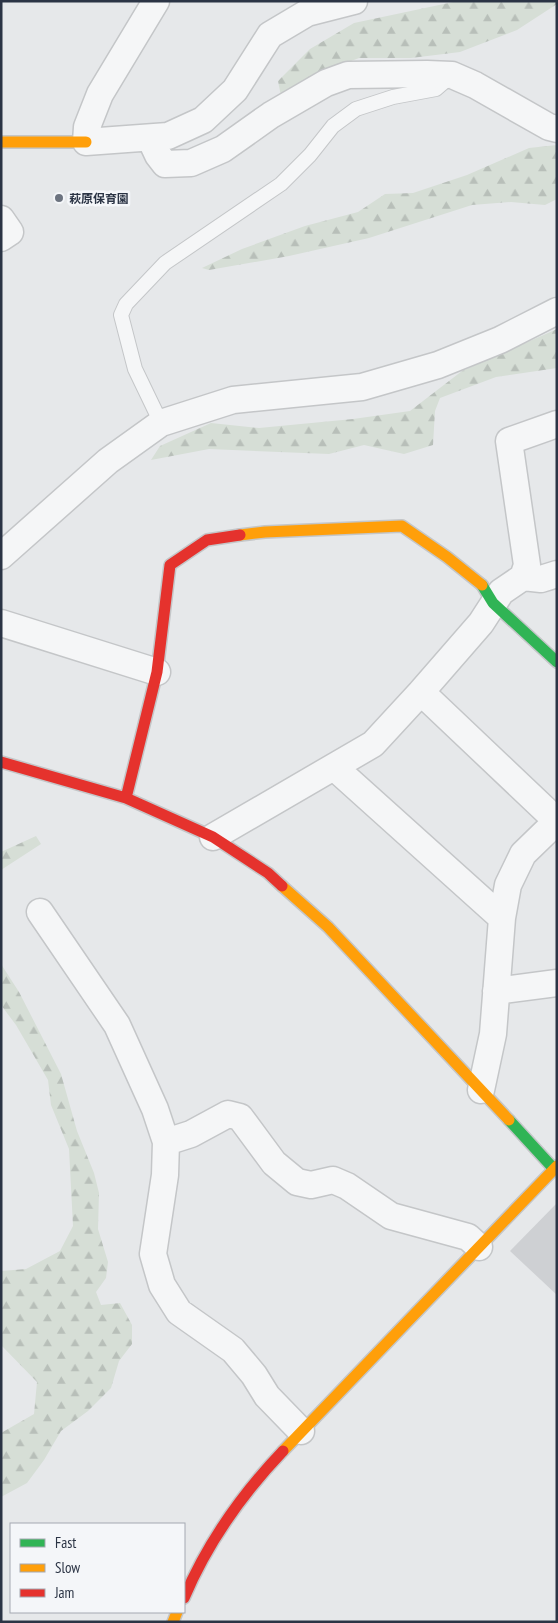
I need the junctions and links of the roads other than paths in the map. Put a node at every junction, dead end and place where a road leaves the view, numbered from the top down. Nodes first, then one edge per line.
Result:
1 (156, 1) edge
2 (354, 1) edge
3 (452, 75) junction
4 (557, 128) edge
5 (150, 138) junction
6 (1, 142) edge
7 (86, 142) junction
8 (1, 219) edge
9 (1, 238) edge
10 (557, 312) edge
11 (161, 423) junction
12 (557, 424) edge
13 (1, 556) edge
14 (557, 574) edge
15 (523, 578) junction
16 (493, 603) junction
17 (1, 623) edge
18 (557, 662) edge
19 (157, 672) junction
20 (421, 692) junction
21 (1, 762) edge
22 (334, 767) junction
23 (126, 798) junction
24 (557, 821) edge
25 (213, 837) junction
26 (40, 912) dead end
27 (502, 918) junction
28 (557, 984) edge
29 (496, 991) junction
30 (481, 1090) junction
31 (166, 1142) junction
32 (555, 1168) edge
33 (479, 1247) junction
34 (301, 1431) junction
35 (185, 1596) edge

1 - 7 street
2 - 5 street
3 - 4 street
3 - 5 street
3 - 11 lane
5 - 7 street
6 - 7 street
8 - 9 street
10 - 11 street
11 - 13 street
12 - 15 street
14 - 15 street
15 - 16 street
16 - 18 street
16 - 19 street
16 - 20 street
17 - 19 street
19 - 23 street
20 - 22 street
20 - 24 street
21 - 23 street
22 - 25 street
22 - 27 street
23 - 25 street
24 - 27 street
25 - 30 street
26 - 31 street
27 - 29 street
28 - 29 street
29 - 30 street
30 - 32 street
31 - 33 street
31 - 34 street
32 - 33 street
33 - 34 street
34 - 35 street

